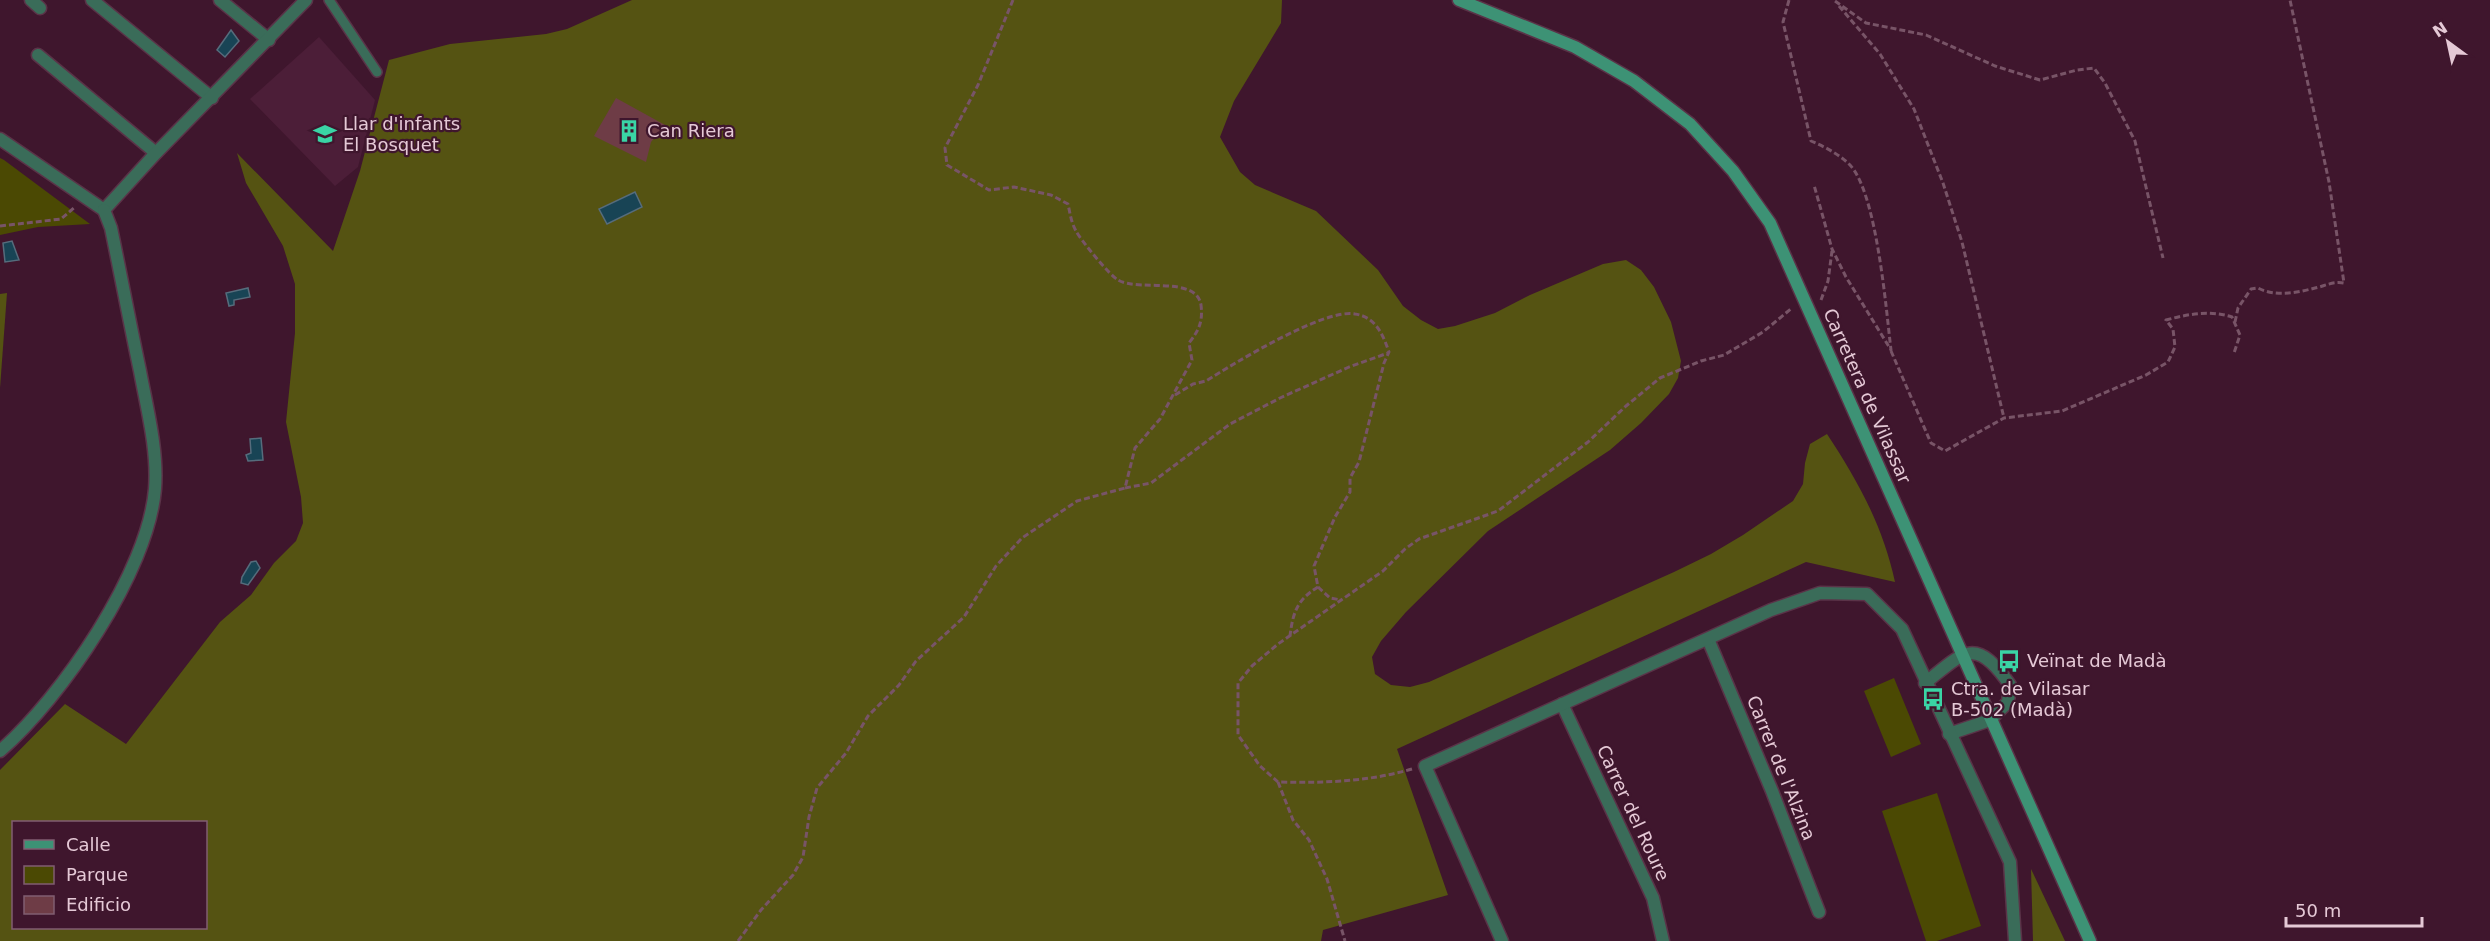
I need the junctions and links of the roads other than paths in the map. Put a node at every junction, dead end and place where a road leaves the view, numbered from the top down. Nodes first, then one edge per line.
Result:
1 (92, 0) edge
2 (220, 0) edge
3 (290, 0) edge
4 (306, 0) edge
5 (329, 0) edge
6 (1459, 0) edge
7 (295, 14) junction
8 (268, 40) junction
9 (38, 55) dead end
10 (377, 72) dead end
11 (212, 98) junction
12 (0, 139) edge
13 (156, 153) junction
14 (104, 210) junction
15 (1708, 639) junction
16 (1961, 654) junction
17 (1925, 683) junction
18 (1562, 704) junction
19 (1990, 720) junction
20 (1949, 734) junction
21 (0, 751) edge
22 (1819, 912) dead end
23 (1502, 941) edge
24 (1663, 941) edge
25 (2015, 941) edge
26 (2090, 941) edge

1 - 11 street
2 - 8 street
3 - 7 street
4 - 7 street
5 - 10 lane
6 - 16 street, Carretera de Vilassar
7 - 8 street
8 - 11 street
9 - 13 street
11 - 13 street
12 - 14 street
13 - 14 street
14 - 21 street
15 - 17 street
15 - 18 street
15 - 22 street, Carrer de l'Alzina
16 - 17 street
16 - 19 street, Carretera de Vilassar
16 - 19 street
17 - 20 street
18 - 23 street
18 - 24 street, Carrer del Roure
19 - 20 street
19 - 26 street, Carretera de Vilassar
20 - 25 street

